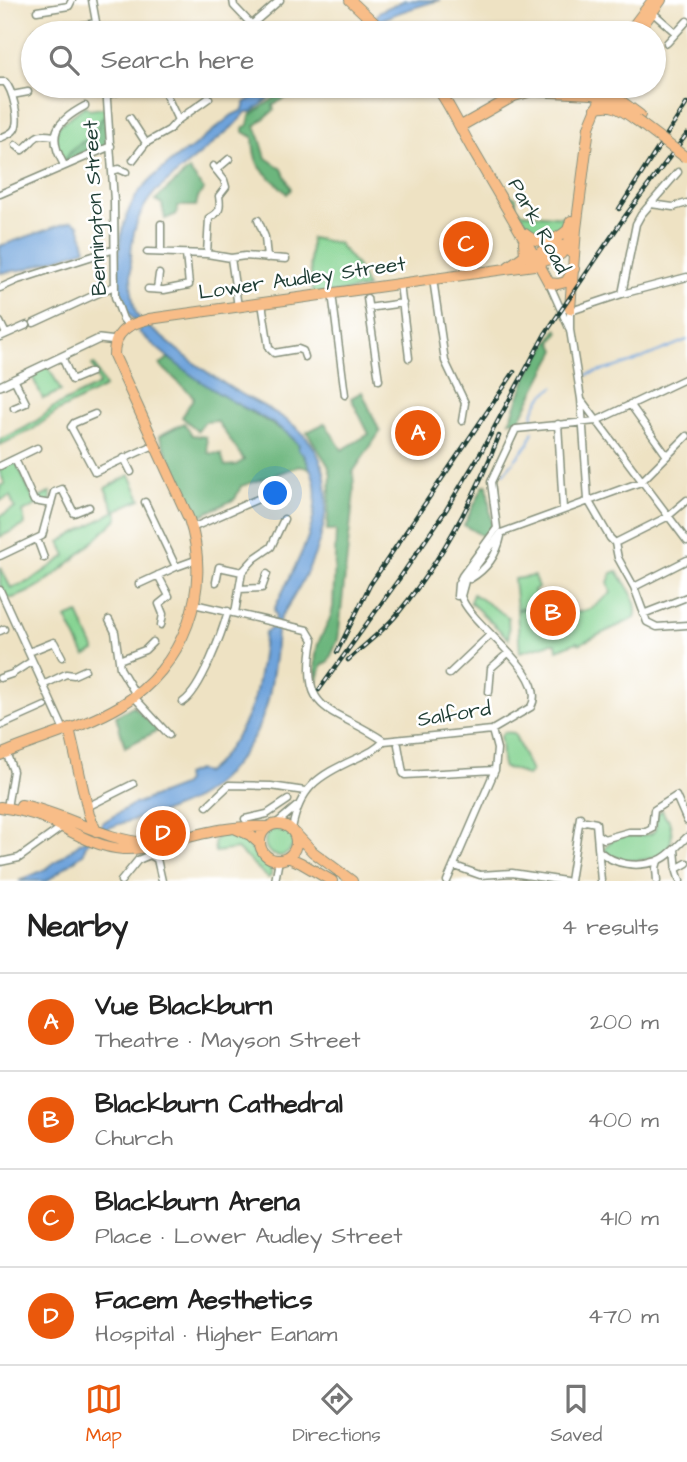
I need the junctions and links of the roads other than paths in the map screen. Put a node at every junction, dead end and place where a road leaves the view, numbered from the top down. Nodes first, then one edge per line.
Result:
1 (44, 0) edge
2 (72, 0) edge
3 (92, 0) edge
4 (233, 0) edge
5 (280, 0) edge
6 (350, 0) edge
7 (653, 0) edge
8 (661, 0) edge
9 (46, 9) junction
10 (37, 11) dead end
11 (652, 12) junction
12 (96, 21) edge
13 (249, 21) edge
14 (256, 21) edge
15 (371, 21) edge
16 (637, 21) edge
17 (646, 21) edge
18 (662, 21) edge
19 (687, 21) edge
20 (666, 24) edge
21 (676, 33) junction
22 (667, 43) dead end
23 (0, 82) edge
24 (21, 93) edge
25 (12, 94) junction
26 (107, 98) edge
27 (168, 98) edge
28 (209, 98) dead end
29 (444, 98) edge
30 (512, 98) edge
31 (578, 98) edge
32 (601, 98) edge
33 (613, 98) edge
34 (620, 105) junction
35 (85, 106) dead end
36 (596, 108) junction
37 (130, 118) dead end
38 (477, 118) junction
39 (178, 120) junction
40 (461, 126) junction
41 (589, 127) junction
42 (54, 136) junction
43 (0, 138) edge
44 (146, 143) junction
45 (16, 145) dead end
46 (469, 145) junction
47 (111, 146) junction
48 (686, 156) edge
49 (229, 159) dead end
50 (133, 160) dead end
51 (64, 165) junction
52 (113, 171) junction
53 (125, 172) dead end
54 (678, 172) dead end
55 (234, 182) dead end
56 (581, 184) junction
57 (226, 187) junction
58 (0, 194) edge
59 (687, 203) edge
60 (651, 204) junction
61 (258, 220) dead end
62 (161, 224) dead end
63 (576, 229) junction
64 (522, 231) junction
65 (567, 247) junction
66 (115, 249) junction
67 (147, 252) dead end
68 (161, 252) junction
69 (186, 254) junction
70 (207, 254) junction
71 (231, 258) junction
72 (267, 258) junction
73 (286, 259) dead end
74 (537, 260) junction
75 (517, 267) junction
76 (574, 267) junction
77 (503, 269) junction
78 (159, 274) dead end
79 (687, 277) edge
80 (433, 279) junction
81 (547, 281) junction
82 (400, 284) junction
83 (114, 286) junction
84 (0, 288) edge
85 (148, 289) dead end
86 (158, 289) junction
87 (332, 293) junction
88 (622, 294) junction
89 (367, 298) dead end
90 (262, 303) junction
91 (403, 303) junction
92 (238, 307) junction
93 (369, 308) junction
94 (569, 308) junction
95 (0, 322) edge
96 (130, 324) junction
97 (3, 335) edge
98 (117, 341) junction
99 (62, 357) junction
100 (305, 357) dead end
101 (409, 359) dead end
102 (91, 372) dead end
103 (687, 378) edge
104 (14, 379) junction
105 (379, 380) dead end
106 (0, 386) edge
107 (345, 395) dead end
108 (581, 399) junction
109 (630, 404) junction
110 (13, 408) dead end
111 (95, 414) dead end
112 (462, 421) dead end
113 (596, 421) junction
114 (582, 423) junction
115 (558, 424) junction
116 (687, 436) edge
117 (154, 445) junction
118 (37, 448) dead end
119 (667, 456) junction
120 (124, 458) junction
121 (15, 459) junction
122 (0, 466) edge
123 (131, 472) dead end
124 (641, 482) junction
125 (276, 491) dead end
126 (588, 500) junction
127 (687, 500) edge
128 (145, 502) dead end
129 (51, 504) junction
130 (89, 507) dead end
131 (563, 509) junction
132 (667, 517) junction
133 (284, 519) dead end
134 (192, 528) junction
135 (499, 530) junction
136 (37, 539) junction
137 (687, 541) edge
138 (615, 543) junction
139 (0, 556) edge
140 (44, 558) dead end
141 (198, 559) junction
142 (687, 560) edge
143 (176, 567) junction
144 (242, 572) junction
145 (267, 574) dead end
146 (158, 575) junction
147 (216, 582) dead end
148 (139, 584) dead end
149 (634, 587) junction
150 (239, 589) junction
151 (0, 590) edge
152 (687, 597) edge
153 (194, 604) junction
154 (468, 611) junction
155 (232, 612) junction
156 (644, 614) junction
157 (109, 620) dead end
158 (161, 625) dead end
159 (687, 625) edge
160 (491, 634) junction
161 (153, 642) dead end
162 (29, 652) junction
163 (508, 653) junction
164 (62, 657) dead end
165 (119, 660) junction
166 (32, 661) junction
167 (85, 670) dead end
168 (449, 674) dead end
169 (0, 678) edge
170 (43, 685) junction
171 (489, 692) dead end
172 (135, 696) junction
173 (183, 702) dead end
174 (42, 710) dead end
175 (0, 726) edge
176 (66, 729) junction
177 (492, 730) junction
178 (169, 735) dead end
179 (384, 741) junction
180 (398, 746) dead end
181 (3, 753) edge
182 (495, 770) junction
183 (133, 784) dead end
184 (305, 791) junction
185 (288, 800) dead end
186 (4, 804) edge
187 (298, 805) junction
188 (207, 806) dead end
189 (267, 814) junction
190 (245, 819) dead end
191 (687, 821) edge
192 (92, 824) junction
193 (272, 825) junction
194 (233, 828) junction
195 (70, 832) junction
196 (294, 832) junction
197 (598, 835) junction
198 (686, 838) edge
199 (166, 843) junction
200 (260, 844) junction
201 (675, 849) junction
202 (599, 851) junction
203 (665, 856) junction
204 (284, 859) junction
205 (658, 861) junction
206 (0, 862) edge
207 (687, 863) edge
208 (676, 865) junction
209 (454, 866) junction
210 (121, 881) edge
211 (162, 881) edge
212 (275, 881) edge
213 (332, 881) edge
214 (352, 881) edge
215 (447, 881) edge
216 (567, 881) edge
217 (601, 881) edge
218 (657, 881) edge
219 (680, 881) edge

1 - 9 street
2 - 9 street
3 - 12 street
4 - 13 street
5 - 14 street
6 - 15 highway
7 - 16 highway
8 - 11 highway
9 - 10 street
11 - 17 highway
11 - 18 street
19 - 21 street
20 - 21 street
21 - 22 street
23 - 25 street
24 - 25 street
25 - 43 street
26 - 47 street, Bennington Street
27 - 39 street
28 - 39 street
29 - 40 highway, Park Road
30 - 38 highway
31 - 41 highway
32 - 36 highway
33 - 34 highway
34 - 36 highway
34 - 48 highway
35 - 42 street
36 - 41 highway
37 - 44 street
38 - 40 highway
38 - 46 highway
39 - 44 street
40 - 46 highway, Park Road
41 - 56 highway
42 - 45 street
42 - 51 street
44 - 50 street
46 - 64 highway, Park Road
47 - 51 street
47 - 52 street, Bennington Street
49 - 57 street
51 - 58 street
52 - 53 street
52 - 66 street, Bennington Street
54 - 60 street
55 - 57 street
56 - 63 highway
56 - 64 highway
57 - 70 street
59 - 60 street
60 - 88 street
61 - 72 street
62 - 68 street
63 - 65 highway
63 - 76 highway
64 - 74 highway, Park Road
64 - 77 highway
65 - 74 highway
65 - 76 highway
66 - 83 street, Bennington Street
66 - 84 street
67 - 68 street
68 - 69 street
69 - 70 street
69 - 86 street
70 - 71 street
71 - 72 street
71 - 92 street
72 - 73 street
74 - 75 highway
74 - 81 highway, Park Road
75 - 77 highway, Lower Audley Street
75 - 81 highway
76 - 81 highway
76 - 94 highway
77 - 80 highway, Lower Audley Street
78 - 86 street
79 - 88 street
80 - 82 highway, Lower Audley Street
80 - 112 street
81 - 94 street, Park Road
82 - 87 highway, Lower Audley Street
82 - 91 street
83 - 96 street, Bennington Street
83 - 97 street
85 - 86 street
87 - 90 highway, Lower Audley Street
87 - 107 street
88 - 94 street
89 - 93 street
90 - 92 highway, Lower Audley Street
90 - 100 street
91 - 93 street
91 - 101 street
92 - 96 highway, Lower Audley Street
93 - 105 street
94 - 108 street, Park Road
95 - 97 street
96 - 98 highway
98 - 99 street
98 - 117 highway
99 - 102 street
99 - 104 street
103 - 109 street
104 - 106 street
104 - 110 street
108 - 113 street
108 - 114 street, Park Road
109 - 113 street
109 - 119 street
111 - 120 street
113 - 114 street
113 - 124 street
114 - 115 street
114 - 126 street, Park Road
115 - 131 street
115 - 135 street
116 - 119 street
117 - 120 street
117 - 134 highway
118 - 121 street
119 - 124 street
120 - 123 street
121 - 122 street
121 - 129 street
124 - 126 street
124 - 132 street
125 - 134 street
126 - 131 street
126 - 138 street
127 - 132 street
128 - 143 street
129 - 130 street
129 - 136 street
131 - 135 street
132 - 137 street
132 - 138 street
133 - 144 street
134 - 141 highway
135 - 154 street
135 - 154 street
136 - 139 street
136 - 140 street
138 - 149 street
141 - 143 street
141 - 153 highway
142 - 149 street
143 - 146 street
144 - 147 street
144 - 150 street
145 - 150 street
146 - 148 street
146 - 158 street
149 - 156 street
150 - 155 street
151 - 162 street
152 - 156 street
153 - 155 street
153 - 172 highway
154 - 160 street
155 - 173 street
155 - 179 street
156 - 159 street
157 - 165 street
160 - 163 street
160 - 168 street
161 - 165 street
162 - 164 street
162 - 166 street
163 - 171 street
163 - 177 street, Salford
165 - 172 street
166 - 169 street
166 - 170 street
167 - 170 street
170 - 176 street
172 - 176 highway
172 - 178 street
174 - 175 street
176 - 181 highway
176 - 192 highway
177 - 179 street, Salford
177 - 182 street
179 - 184 street
180 - 182 street
181 - 186 street
182 - 209 street
183 - 192 street
184 - 187 street
184 - 188 street
185 - 189 street
186 - 192 highway
186 - 195 highway
187 - 193 street
187 - 196 street
189 - 190 street
189 - 193 street
191 - 197 street
192 - 195 highway
192 - 199 highway
193 - 194 highway
193 - 196 highway
193 - 200 highway
194 - 199 highway
194 - 200 highway
195 - 199 highway
195 - 206 street
196 - 204 highway
196 - 214 highway
197 - 202 street
197 - 216 street
198 - 201 street
200 - 204 highway
201 - 203 street
201 - 208 street
202 - 205 street
202 - 217 street
203 - 205 street
203 - 208 street
204 - 212 street
204 - 213 highway
205 - 218 street
207 - 208 street
208 - 219 street
209 - 215 street
209 - 216 street
210 - 211 street

